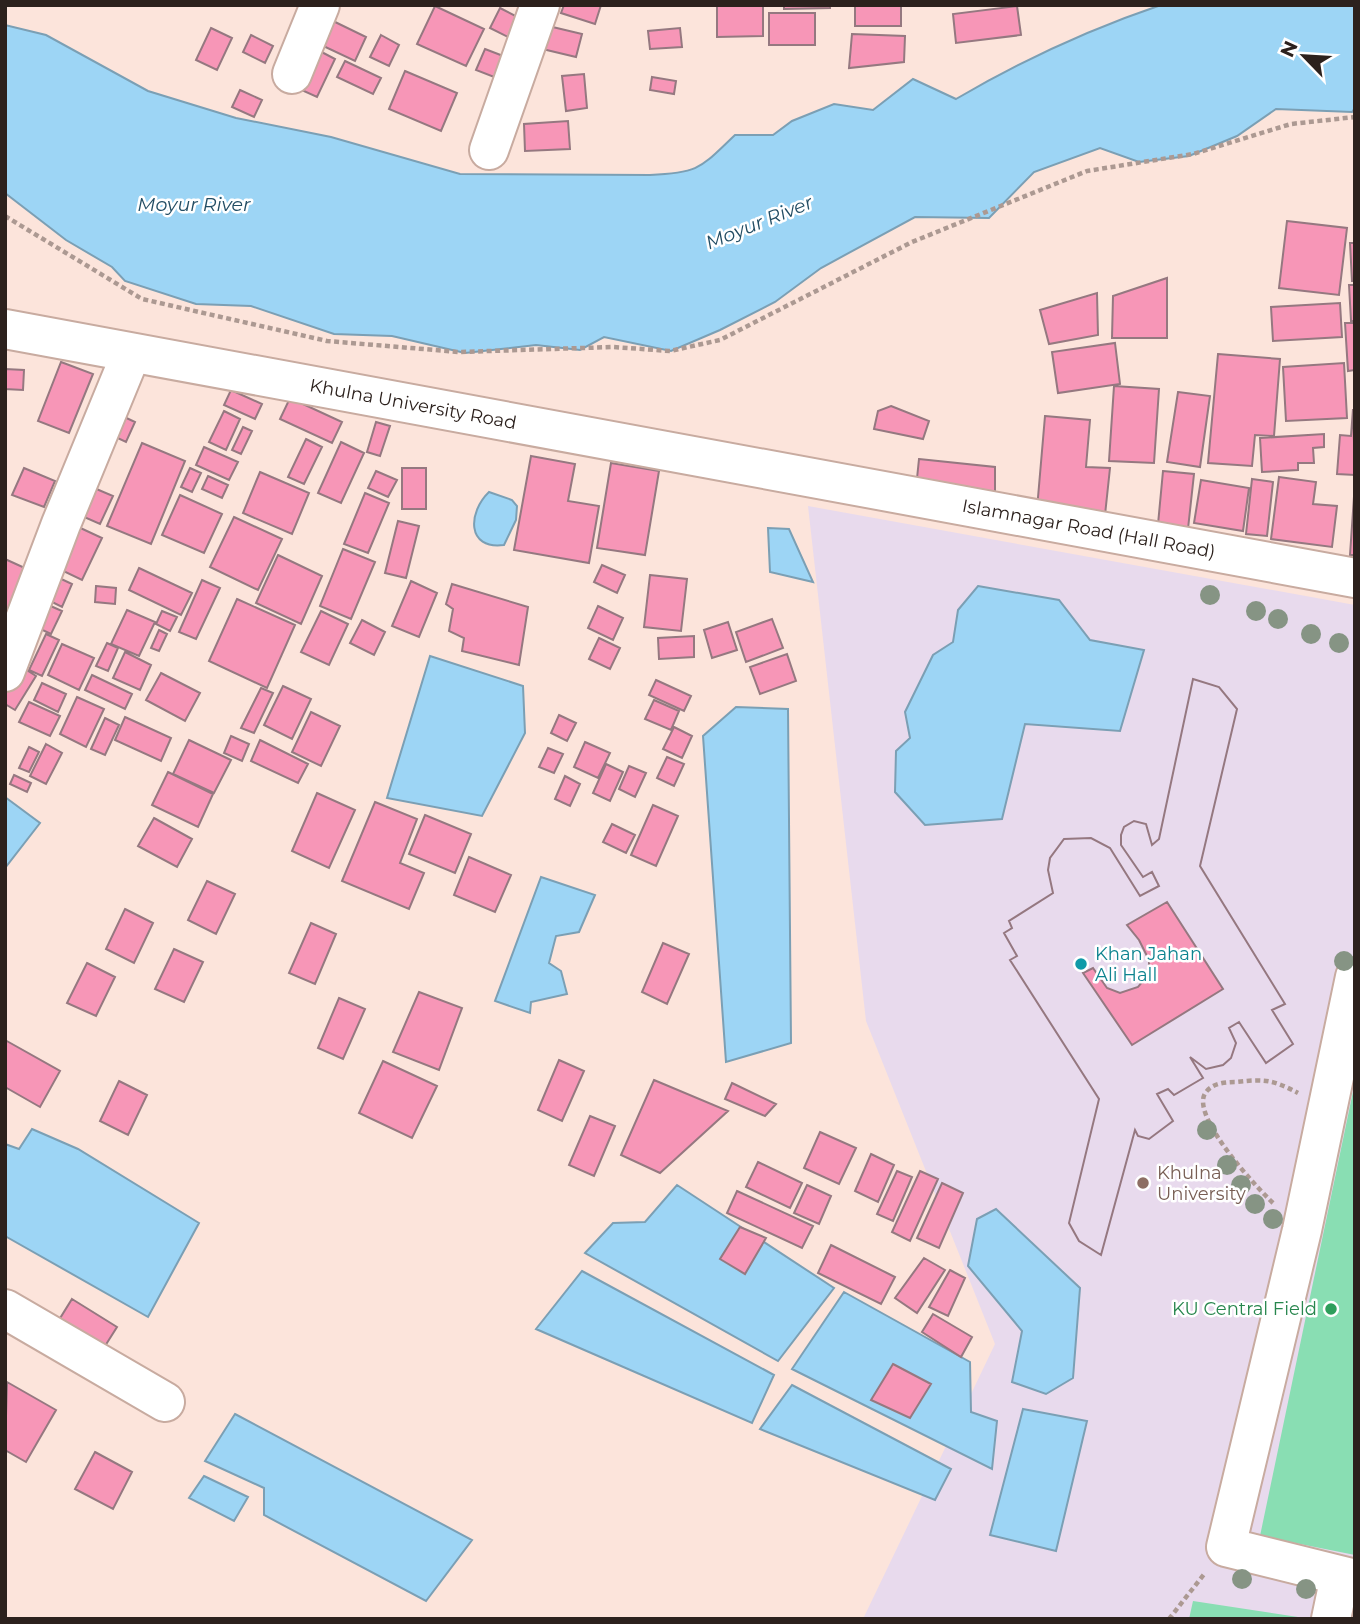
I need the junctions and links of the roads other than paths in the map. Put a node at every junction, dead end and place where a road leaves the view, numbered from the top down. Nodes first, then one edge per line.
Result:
1 (320, 5) edge
2 (540, 5) edge
3 (292, 74) dead end
4 (488, 150) dead end
5 (5, 329) edge
6 (131, 354) junction
7 (822, 479) joint
8 (1355, 578) edge
9 (5, 672) edge
10 (1355, 977) edge
11 (5, 1310) edge
12 (165, 1402) dead end
13 (1348, 1578) edge
14 (1331, 1619) edge

1 - 3 street
2 - 4 street
5 - 6 street, Khulna University Road
6 - 7 street, Khulna University Road
6 - 9 street
7 - 8 street, Islamnagar Road (Hall Road)
10 - 13 street
11 - 12 street
13 - 14 street

